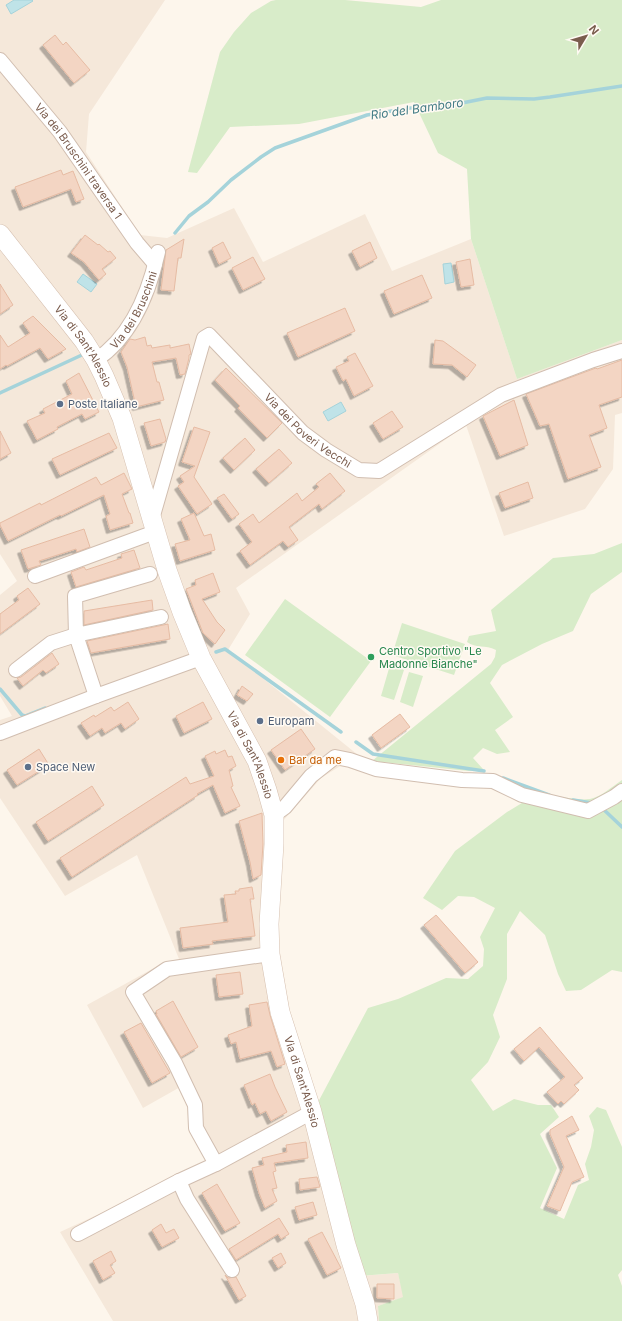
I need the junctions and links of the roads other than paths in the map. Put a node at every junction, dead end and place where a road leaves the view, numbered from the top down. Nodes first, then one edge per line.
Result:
1 (0, 60) edge
2 (0, 234) edge
3 (156, 258) joint
4 (622, 351) edge
5 (96, 360) junction
6 (153, 525) junction
7 (150, 574) dead end
8 (36, 576) dead end
9 (161, 617) dead end
10 (76, 634) junction
11 (201, 658) junction
12 (16, 670) dead end
13 (96, 696) junction
14 (0, 733) edge
15 (622, 791) edge
16 (274, 815) junction
17 (270, 954) junction
18 (312, 1112) junction
19 (216, 1164) junction
20 (179, 1181) junction
21 (78, 1234) dead end
22 (232, 1270) dead end
23 (368, 1321) edge

1 - 3 street, Via dei Bruschini traversa 1
2 - 5 street, Via di Sant'Alessio
3 - 5 street, Via dei Bruschini
4 - 6 street, Via dei Poveri Vecchi
5 - 6 street, Via di Sant'Alessio
6 - 8 street
6 - 11 street, Via di Sant'Alessio
7 - 10 street
9 - 10 street
10 - 12 street
10 - 13 street
11 - 13 street
11 - 16 street, Via di Sant'Alessio
13 - 14 street
15 - 16 street
16 - 17 street, Via di Sant'Alessio
17 - 18 street, Via di Sant'Alessio
17 - 19 street
18 - 19 street
18 - 23 street, Via di Sant'Alessio
19 - 20 street
20 - 21 street
20 - 22 street

